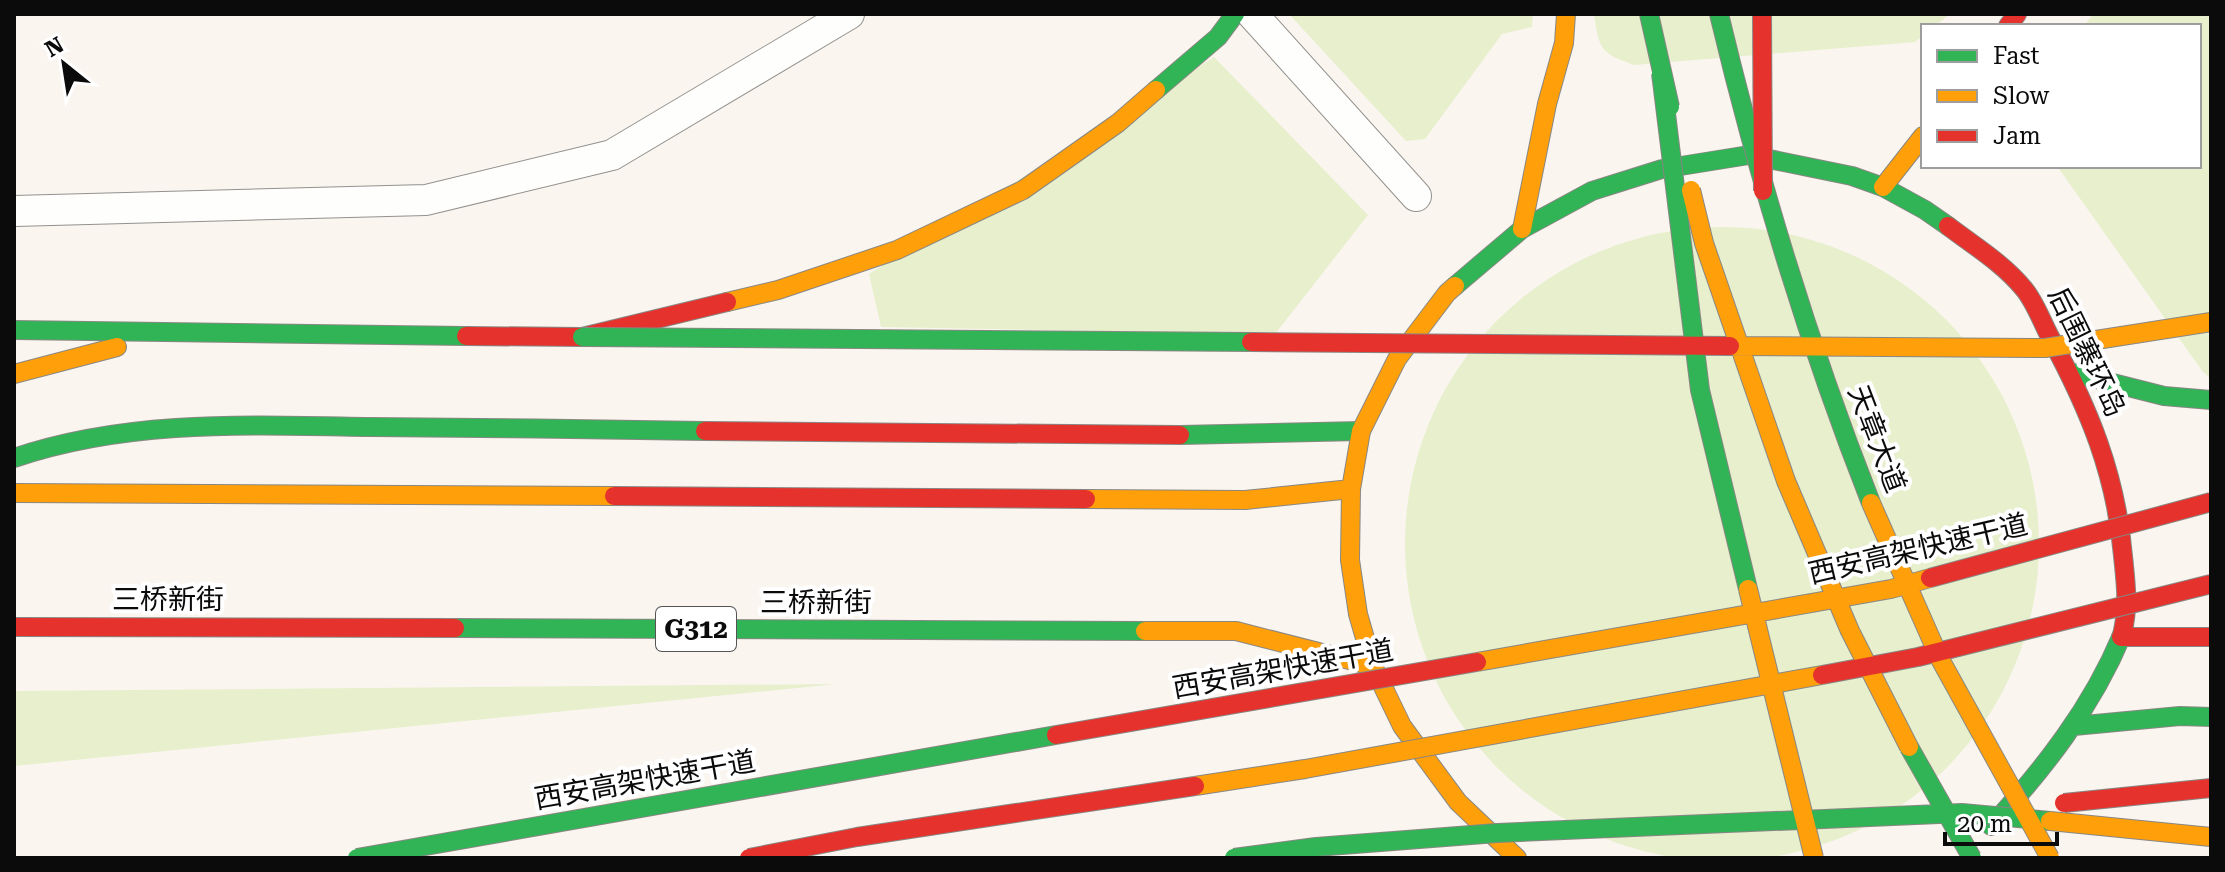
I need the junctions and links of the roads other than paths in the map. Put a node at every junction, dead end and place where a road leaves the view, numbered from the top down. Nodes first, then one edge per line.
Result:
1 (849, 14) edge
2 (1235, 14) edge
3 (1252, 14) edge
4 (1566, 14) edge
5 (1649, 14) edge
6 (1719, 14) edge
7 (1762, 14) edge
8 (1661, 73) junction
9 (1921, 139) edge
10 (1883, 187) junction
11 (1763, 191) junction
12 (1416, 196) dead end
13 (14, 211) edge
14 (1522, 229) junction
15 (2211, 322) edge
16 (14, 330) edge
17 (173, 333) junction
18 (582, 337) junction
19 (2069, 372) junction
20 (14, 374) edge
21 (2211, 400) edge
22 (1361, 431) junction
23 (14, 458) edge
24 (1351, 489) junction
25 (14, 493) edge
26 (2211, 502) edge
27 (2120, 520) junction
28 (2211, 520) edge
29 (2211, 584) edge
30 (14, 627) edge
31 (2121, 637) junction
32 (2211, 637) edge
33 (1373, 666) junction
34 (2211, 717) edge
35 (2074, 726) junction
36 (2211, 788) edge
37 (1962, 813) junction
38 (1497, 833) junction
39 (2211, 837) edge
40 (1460, 852) dead end
41 (1976, 853) edge
42 (357, 858) edge
43 (749, 858) edge
44 (1234, 858) edge
45 (1517, 858) edge
46 (1814, 858) edge
47 (1954, 858) edge
48 (2050, 858) edge

1 - 13 street
2 - 18 main road, bridge
3 - 12 street
4 - 14 main road
5 - 8 main road, bridge
6 - 11 main road, 天章大道, bridge
7 - 11 main road, bridge
8 - 41 main road, bridge
8 - 46 main road, bridge
9 - 10 main road
10 - 14 main road, 后围寨环岛
10 - 19 main road, 后围寨环岛
11 - 48 main road, 天章大道, bridge
14 - 22 main road, 后围寨环岛
15 - 18 main road, bridge
16 - 17 main road
17 - 18 main road
17 - 20 main road
19 - 21 main road
19 - 27 main road, 后围寨环岛
22 - 23 main road
22 - 24 main road, 后围寨环岛
24 - 25 main road
24 - 33 main road, 后围寨环岛
26 - 42 main road, 西安高架快速干道, bridge
27 - 28 main road
27 - 31 main road, 后围寨环岛
29 - 43 main road, bridge
30 - 33 main road, 三桥新街 / G312
31 - 32 main road
31 - 35 main road, 后围寨环岛
33 - 45 main road, 后围寨环岛
34 - 35 main road
35 - 41 main road, 后围寨环岛
36 - 37 main road, bridge
37 - 38 main road, bridge
37 - 39 main road, bridge
38 - 40 main road
38 - 44 main road, bridge
41 - 47 main road, 后围寨环岛

